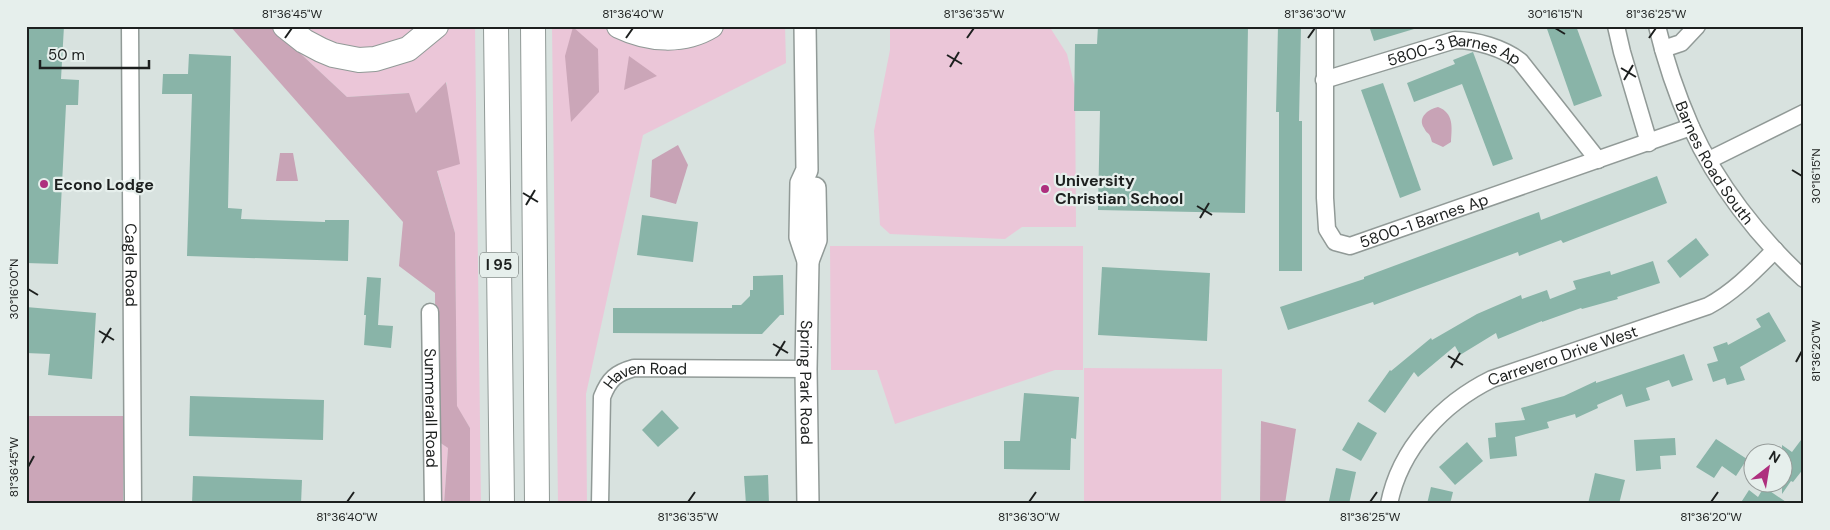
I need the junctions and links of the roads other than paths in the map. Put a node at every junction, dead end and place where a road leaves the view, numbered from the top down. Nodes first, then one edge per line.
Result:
1 (130, 26) edge
2 (285, 26) edge
3 (436, 26) edge
4 (496, 26) edge
5 (533, 26) edge
6 (619, 26) edge
7 (710, 26) edge
8 (805, 26) edge
9 (1325, 26) edge
10 (1616, 26) edge
11 (1657, 26) edge
12 (1695, 27) edge
13 (1663, 49) junction
14 (1324, 80) junction
15 (1804, 113) edge
16 (1691, 127) junction
17 (1649, 143) junction
18 (1598, 160) junction
19 (1709, 160) junction
20 (1775, 250) junction
21 (1804, 279) edge
22 (430, 312) dead end
23 (806, 369) junction
24 (133, 504) edge
25 (433, 504) edge
26 (502, 504) edge
27 (537, 504) edge
28 (600, 504) edge
29 (808, 504) edge
30 (1389, 504) edge

1 - 24 street, Cagle Road
2 - 3 highway
4 - 26 highway, I 95
5 - 27 highway, I 95
6 - 7 highway
8 - 23 main road, Spring Park Road
9 - 14 street, 5800-1 Barnes Ap
10 - 17 street
11 - 13 street, Barnes Road South
12 - 13 street
13 - 16 street, Barnes Road South
14 - 18 street, 5800-3 Barnes Ap
14 - 18 street, 5800-1 Barnes Ap
15 - 19 street
16 - 17 street, 5800-1 Barnes Ap
16 - 19 street, Barnes Road South
17 - 18 street, 5800-1 Barnes Ap
19 - 20 street, Barnes Road South
20 - 21 street, Barnes Road South
20 - 30 street, Carrevero Drive West
22 - 25 street, Summerall Road
23 - 28 street, Haven Road
23 - 29 main road, Spring Park Road

